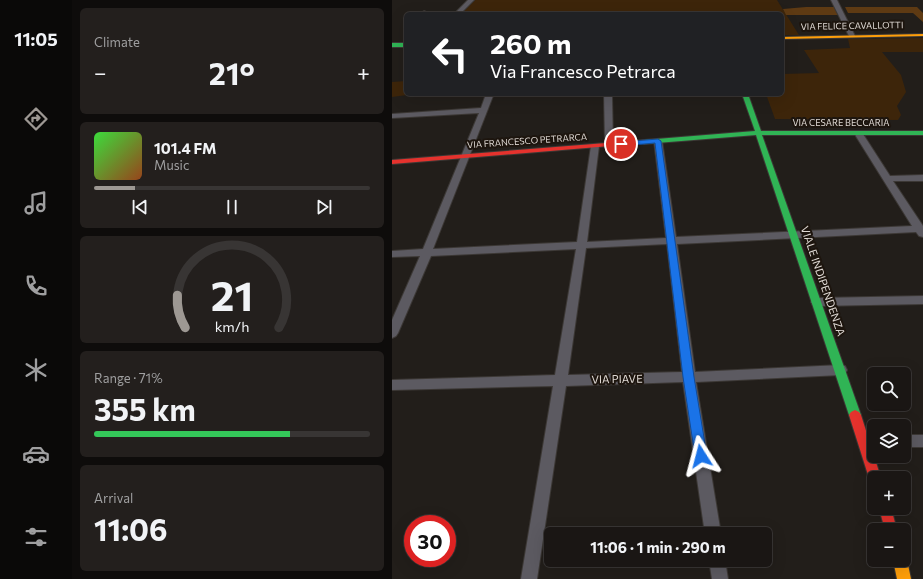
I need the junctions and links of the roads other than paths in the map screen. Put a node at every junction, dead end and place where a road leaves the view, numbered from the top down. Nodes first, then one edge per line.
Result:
1 (471, 0) edge
2 (834, 0) edge
3 (459, 12) edge
4 (923, 35) edge
5 (852, 36) junction
6 (784, 38) edge
7 (392, 45) edge
8 (404, 45) edge
9 (489, 96) dead end
10 (608, 96) edge
11 (746, 96) edge
12 (483, 110) junction
13 (392, 116) edge
14 (760, 133) junction
15 (858, 133) junction
16 (923, 133) edge
17 (658, 141) junction
18 (609, 145) junction
19 (595, 146) junction
20 (465, 156) junction
21 (392, 162) edge
22 (923, 178) edge
23 (886, 179) junction
24 (922, 232) edge
25 (795, 234) junction
26 (672, 241) junction
27 (582, 244) junction
28 (427, 252) junction
29 (392, 254) edge
30 (923, 300) edge
31 (817, 302) junction
32 (392, 333) edge
33 (841, 370) junction
34 (689, 377) junction
35 (560, 380) junction
36 (392, 385) edge
37 (867, 437) edge
38 (911, 441) edge
39 (923, 441) edge
40 (712, 527) edge
41 (718, 567) edge
42 (902, 567) edge
43 (903, 567) edge
44 (529, 579) edge
45 (720, 579) edge
46 (904, 579) edge
47 (909, 579) edge

1 - 3 street
2 - 5 street
4 - 5 street, VIA FELICE CAVALLOTTI
5 - 6 street, VIA FELICE CAVALLOTTI
7 - 8 street
9 - 12 street
10 - 18 street
11 - 14 street, VIALE INDIPENDENZA
12 - 13 street
12 - 20 street
14 - 15 street, VIA CESARE BECCARIA
14 - 17 street, VIA FRANCESCO PETRARCA
14 - 25 street, VIALE INDIPENDENZA
15 - 16 street, VIA CESARE BECCARIA
15 - 23 street
17 - 18 street, VIA FRANCESCO PETRARCA
17 - 26 street
18 - 19 street, VIA FRANCESCO PETRARCA
19 - 20 street, VIA FRANCESCO PETRARCA
19 - 27 street
20 - 21 street, VIA FRANCESCO PETRARCA
20 - 28 street
22 - 23 street
23 - 24 street
24 - 25 street
25 - 26 street
25 - 31 street, VIALE INDIPENDENZA
26 - 27 street
26 - 34 street
27 - 28 street
27 - 35 street
28 - 29 street
28 - 32 street
30 - 31 street
31 - 33 street, VIALE INDIPENDENZA
33 - 34 street, VIA PIAVE
33 - 37 street, VIALE INDIPENDENZA
34 - 35 street, VIA PIAVE
34 - 40 street
35 - 36 street, VIA PIAVE
35 - 44 street
38 - 39 street
41 - 45 street
42 - 46 street
43 - 47 street

